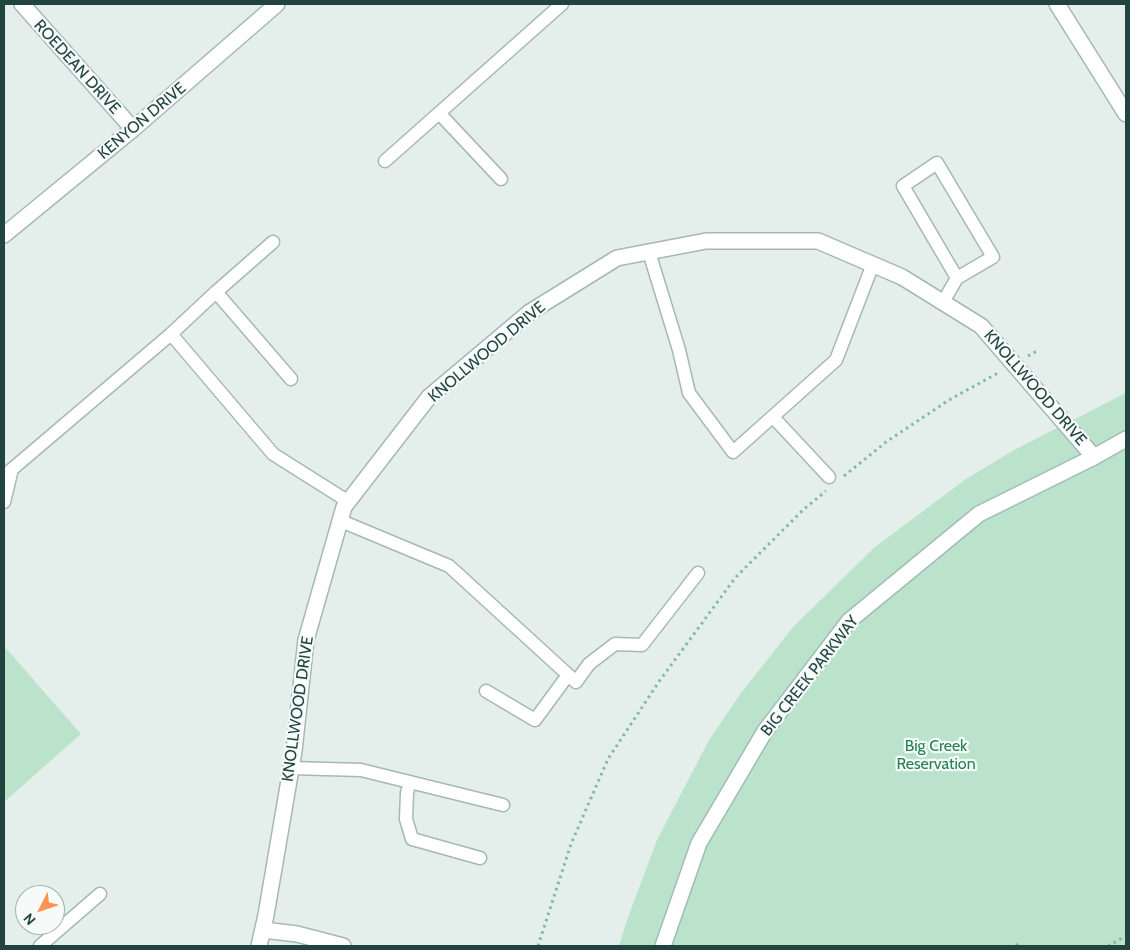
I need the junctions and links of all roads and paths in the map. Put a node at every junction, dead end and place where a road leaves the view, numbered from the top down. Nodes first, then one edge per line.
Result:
1 (22, 4) edge
2 (277, 4) edge
3 (562, 4) edge
4 (1057, 4) edge
5 (439, 113) junction
6 (1126, 114) edge
7 (133, 129) junction
8 (385, 161) dead end
9 (501, 179) dead end
10 (4, 235) edge
11 (273, 242) dead end
12 (649, 252) junction
13 (873, 264) junction
14 (957, 278) junction
15 (216, 292) junction
16 (944, 302) junction
17 (170, 334) junction
18 (1037, 351) dead end
19 (1014, 364) junction
20 (290, 379) dead end
21 (773, 417) junction
22 (1126, 439) edge
23 (1094, 457) junction
24 (8, 473) edge
25 (835, 478) joint
26 (826, 491) dead end
27 (4, 502) edge
28 (349, 502) junction
29 (340, 521) junction
30 (698, 573) dead end
31 (568, 675) junction
32 (486, 691) dead end
33 (291, 768) junction
34 (410, 782) junction
35 (503, 805) dead end
36 (480, 858) dead end
37 (100, 894) dead end
38 (262, 930) junction
39 (1126, 936) edge
40 (40, 946) edge
41 (259, 946) edge
42 (343, 946) edge
43 (538, 946) edge
44 (663, 946) edge
45 (1108, 946) edge

1 - 7 street, ROEDEAN DRIVE
2 - 7 street, KENYON DRIVE
3 - 5 lane
4 - 6 street
5 - 8 lane
5 - 9 lane
7 - 10 street, KENYON DRIVE
11 - 15 lane
12 - 13 street, KNOLLWOOD DRIVE
12 - 21 lane
12 - 28 street, KNOLLWOOD DRIVE
13 - 16 street, KNOLLWOOD DRIVE
13 - 21 lane
14 - 14 lane
14 - 16 lane
15 - 17 lane
15 - 20 lane
16 - 19 street, KNOLLWOOD DRIVE
17 - 24 lane
17 - 28 lane
18 - 19 path
19 - 23 street, KNOLLWOOD DRIVE
19 - 25 path
21 - 25 lane
22 - 23 street, BIG CREEK PARKWAY
23 - 44 street, BIG CREEK PARKWAY
24 - 27 lane
26 - 43 path
28 - 29 street, KNOLLWOOD DRIVE
29 - 31 lane
29 - 33 street, KNOLLWOOD DRIVE
30 - 31 lane
31 - 32 lane
33 - 34 lane
33 - 38 street, KNOLLWOOD DRIVE
34 - 35 lane
34 - 36 lane
37 - 40 lane
38 - 41 street, KNOLLWOOD DRIVE
38 - 42 street
39 - 45 path

